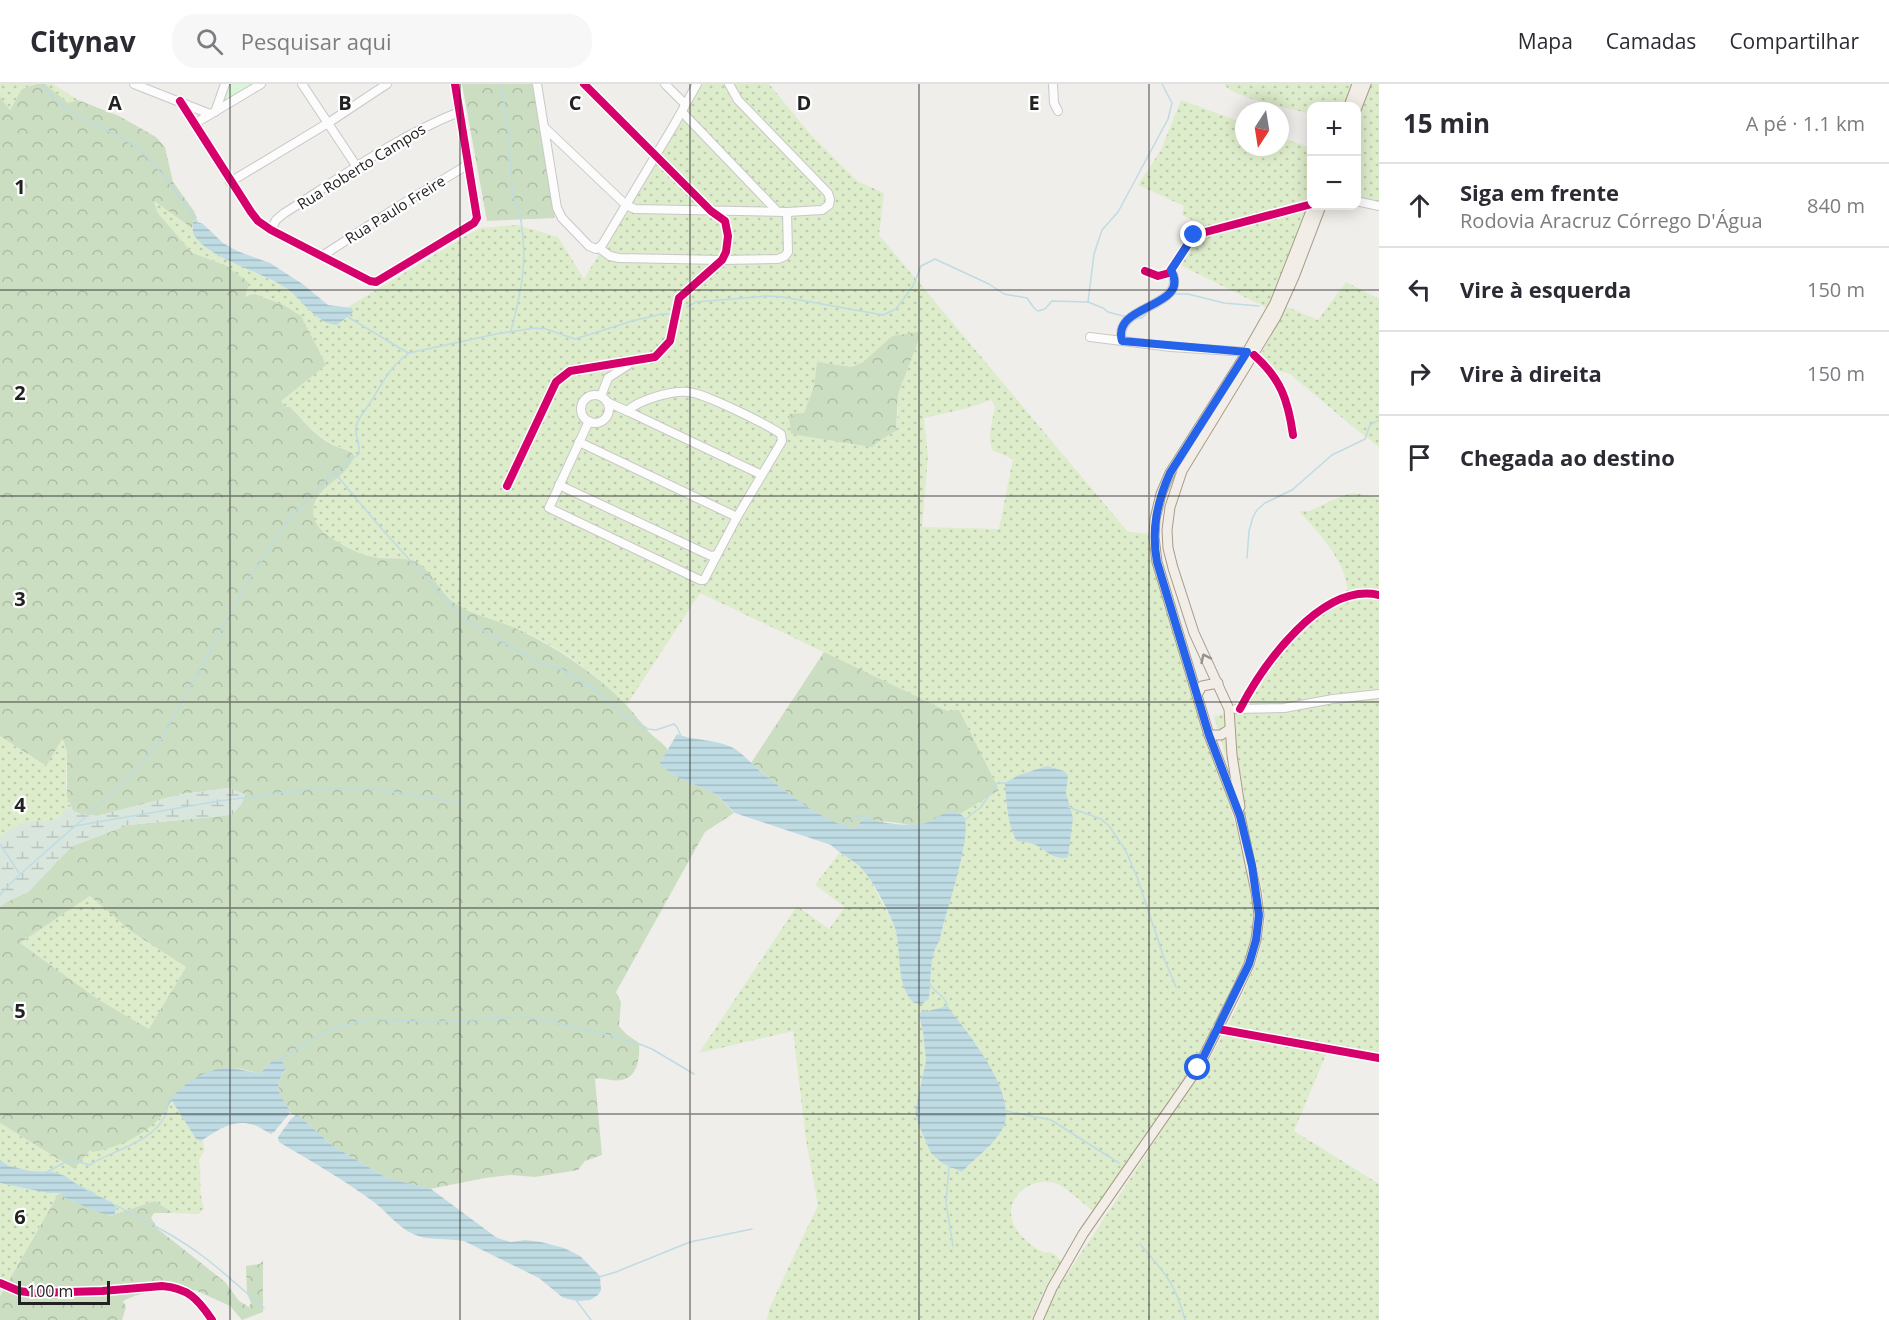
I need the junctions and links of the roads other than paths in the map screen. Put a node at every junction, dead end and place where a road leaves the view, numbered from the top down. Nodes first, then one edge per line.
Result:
1 (134, 84) edge
2 (225, 84) edge
3 (261, 84) edge
4 (302, 84) edge
5 (387, 84) edge
6 (455, 84) edge
7 (537, 84) edge
8 (584, 84) edge
9 (665, 84) edge
10 (697, 84) edge
11 (729, 84) edge
12 (1053, 84) edge
13 (1357, 84) edge
14 (1366, 84) edge
15 (180, 101) junction
16 (1350, 102) edge
17 (1359, 102) edge
18 (683, 108) junction
19 (1058, 111) dead end
20 (459, 112) junction
21 (212, 113) junction
22 (328, 123) junction
23 (194, 124) junction
24 (544, 127) junction
25 (656, 154) junction
26 (469, 164) junction
27 (357, 167) junction
28 (231, 182) junction
29 (1361, 202) edge
30 (626, 205) junction
31 (1307, 206) edge
32 (1379, 207) edge
33 (1310, 210) edge
34 (1319, 210) edge
35 (711, 211) junction
36 (777, 211) junction
37 (787, 212) junction
38 (271, 230) junction
39 (599, 248) junction
40 (322, 256) junction
41 (722, 260) junction
42 (1171, 270) junction
43 (1145, 271) dead end
44 (1090, 337) dead end
45 (1122, 341) junction
46 (1250, 354) junction
47 (632, 362) junction
48 (604, 399) junction
49 (627, 411) junction
50 (589, 421) junction
51 (1293, 435) dead end
52 (579, 442) junction
53 (762, 475) junction
54 (559, 485) junction
55 (507, 486) dead end
56 (737, 518) junction
57 (717, 555) junction
58 (1379, 595) edge
59 (1218, 683) junction
60 (1379, 694) edge
61 (1197, 695) junction
62 (1229, 709) junction
63 (1240, 709) junction
64 (1230, 729) junction
65 (1209, 735) junction
66 (1240, 816) junction
67 (1218, 1029) junction
68 (1379, 1058) edge
69 (0, 1283) edge
70 (213, 1320) edge
71 (1038, 1320) edge

1 - 15 street
2 - 21 street
3 - 21 street
4 - 22 street
5 - 22 street
6 - 20 street
7 - 24 street
8 - 25 street
9 - 18 street
10 - 18 street
11 - 37 street
12 - 19 street
13 - 16 main road
14 - 17 main road
15 - 21 street
15 - 23 street
18 - 25 street
18 - 36 street
20 - 26 street
20 - 27 street, Rua Roberto Campos
21 - 23 street
22 - 27 street
22 - 28 street
23 - 28 street
24 - 30 street
24 - 39 street
25 - 30 street
25 - 35 street
26 - 40 street, Rua Paulo Freire
26 - 40 street
27 - 38 street, Rua Roberto Campos
28 - 38 street
29 - 32 street
30 - 35 street
30 - 39 street
31 - 42 street
33 - 46 main road
34 - 46 main road
35 - 36 street
35 - 41 street
36 - 37 street
37 - 41 street
38 - 40 street
39 - 41 street
41 - 47 street
42 - 43 street
42 - 45 street
44 - 45 street
45 - 46 street
46 - 51 street
59 -> 46 main road
46 - 61 main road
47 - 48 street
47 - 55 street
48 - 49 street
48 - 50 street
48 - 50 street
49 - 53 street
49 - 53 street
50 - 52 street
52 - 54 street
52 - 56 street
53 - 56 street
54 - 57 street
54 - 57 street
56 - 57 street
58 - 63 street
59 - 61 main road
59 - 62 main road
60 - 63 street
61 - 65 main road
62 - 63 street
62 - 64 main road
64 - 65 main road
64 - 66 main road
65 - 66 main road
66 - 67 main road
67 - 68 street
67 - 71 main road
69 - 70 street

